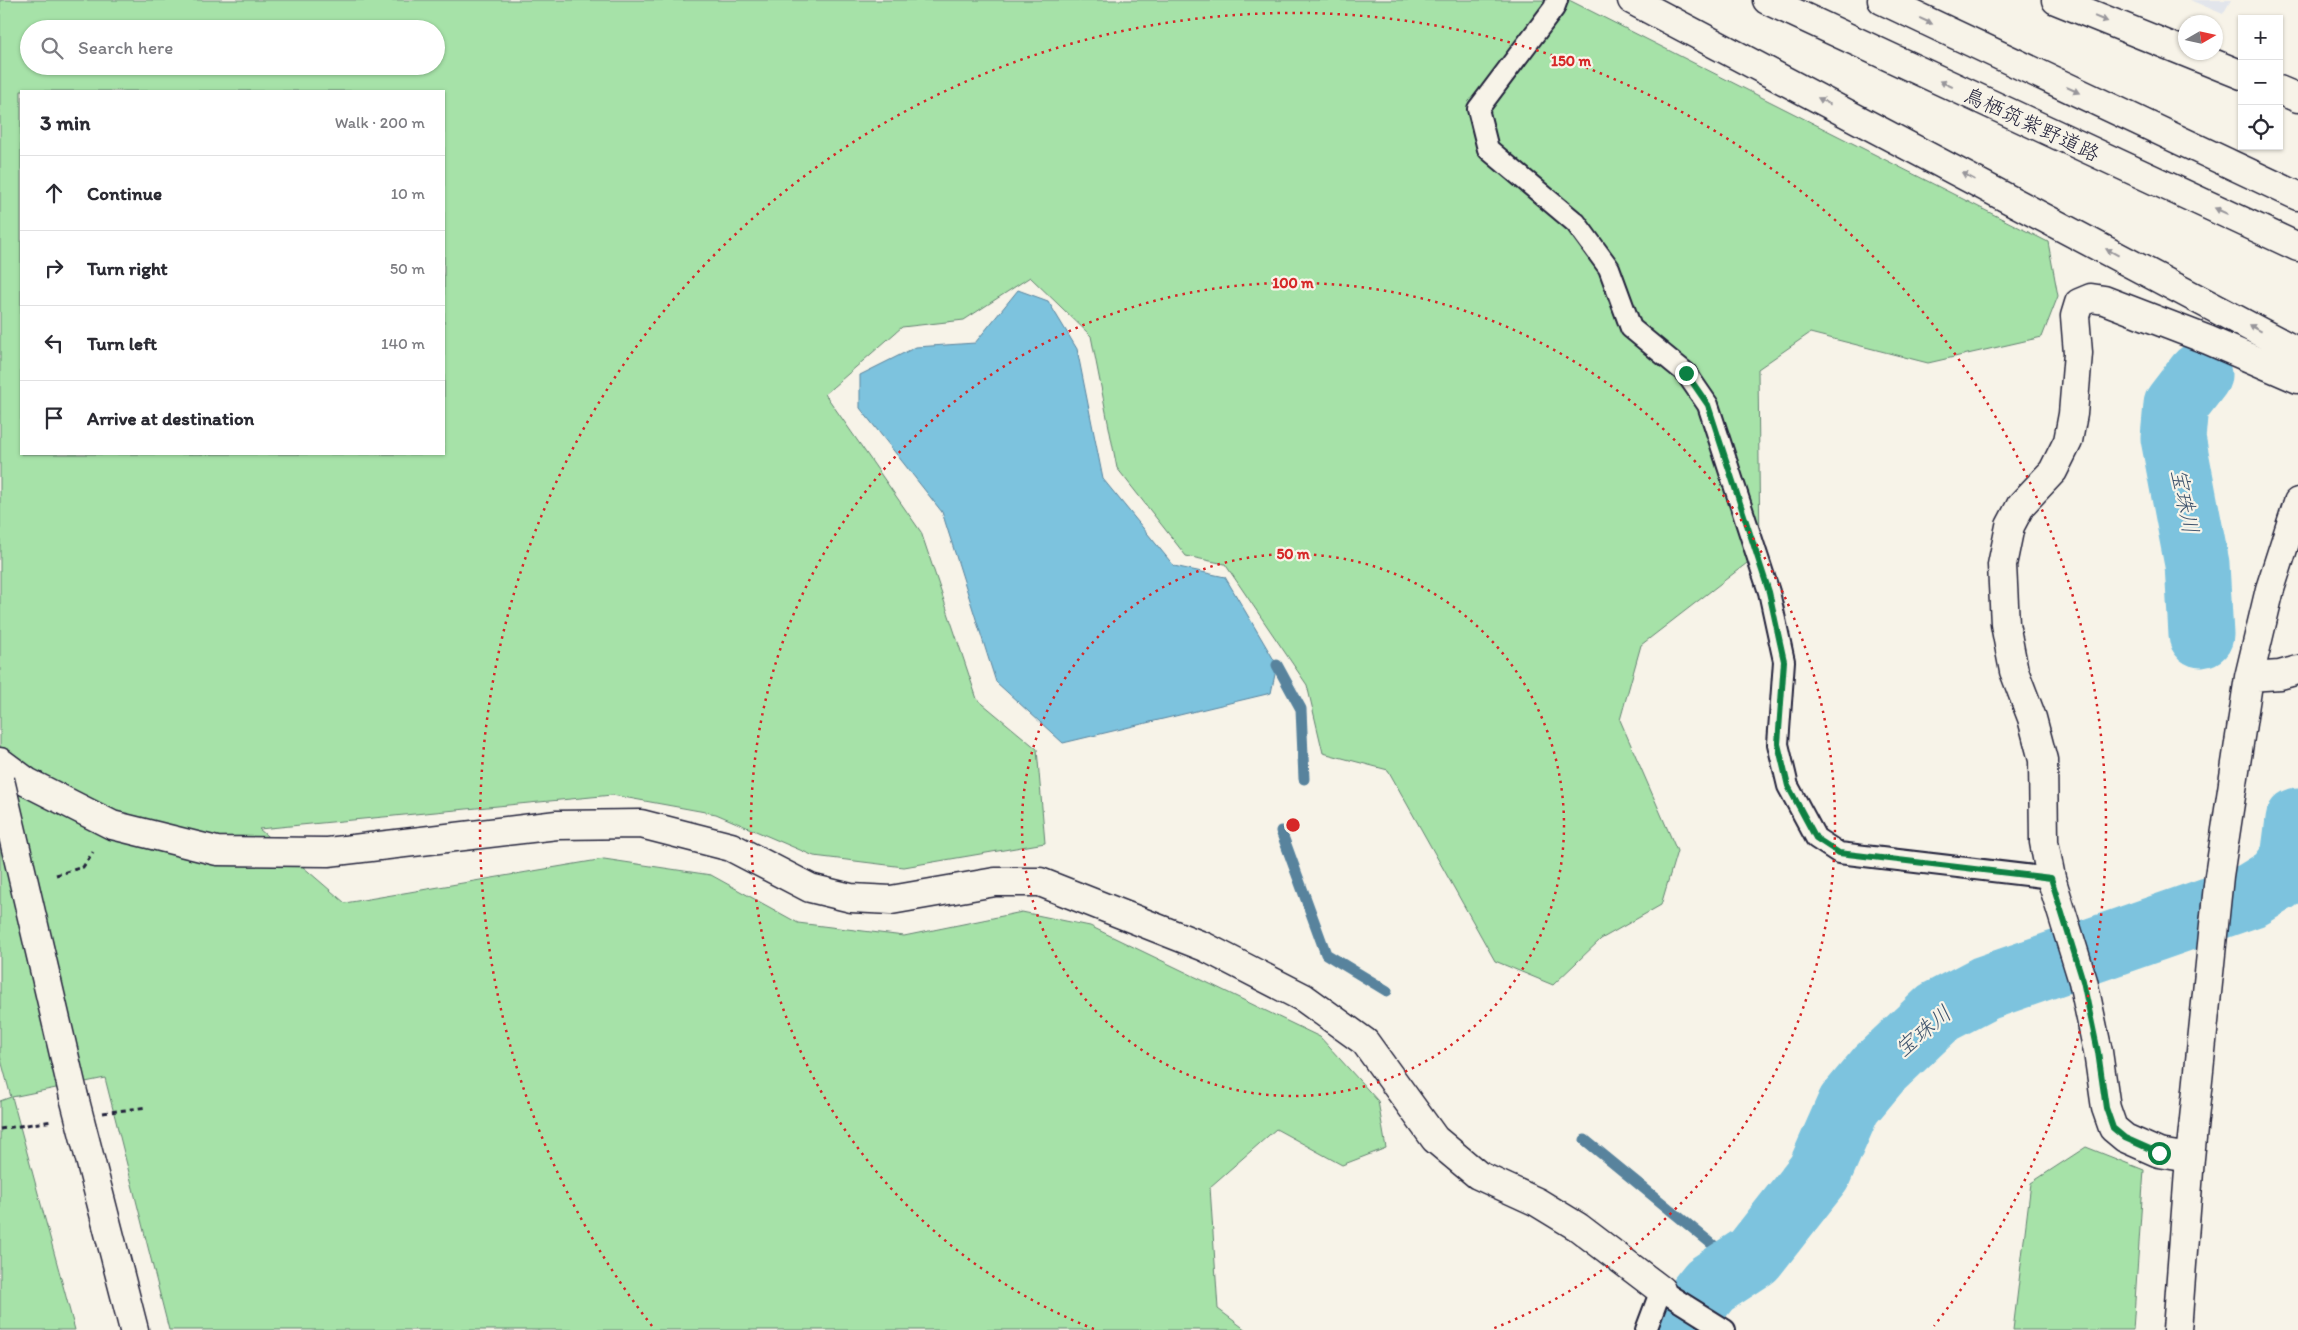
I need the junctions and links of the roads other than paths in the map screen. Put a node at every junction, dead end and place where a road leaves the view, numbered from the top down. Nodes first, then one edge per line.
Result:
1 (1557, 0) edge
2 (1632, 0) edge
3 (1766, 0) edge
4 (1882, 0) edge
5 (2056, 0) edge
6 (2238, 74) edge
7 (2283, 92) edge
8 (2298, 98) edge
9 (2293, 193) edge
10 (2298, 248) edge
11 (2298, 352) edge
12 (2298, 379) edge
13 (2298, 502) edge
14 (2298, 670) edge
15 (2249, 677) junction
16 (0, 762) edge
17 (0, 780) edge
18 (2051, 878) junction
19 (2190, 1158) junction
20 (1670, 1295) junction
21 (1718, 1325) edge
22 (134, 1330) edge
23 (1646, 1330) edge
24 (2177, 1330) edge

1 - 18 lane
11 -> 2 street
10 -> 3 street, 鳥栖筑紫野道路
4 -> 9 street
5 -> 6 street
7 - 8 street
12 - 18 street
13 - 15 street
14 - 15 street
15 - 19 street
16 - 20 street
17 - 22 street, bridge
18 - 19 street
19 - 24 street
20 - 21 lane
20 - 23 lane

